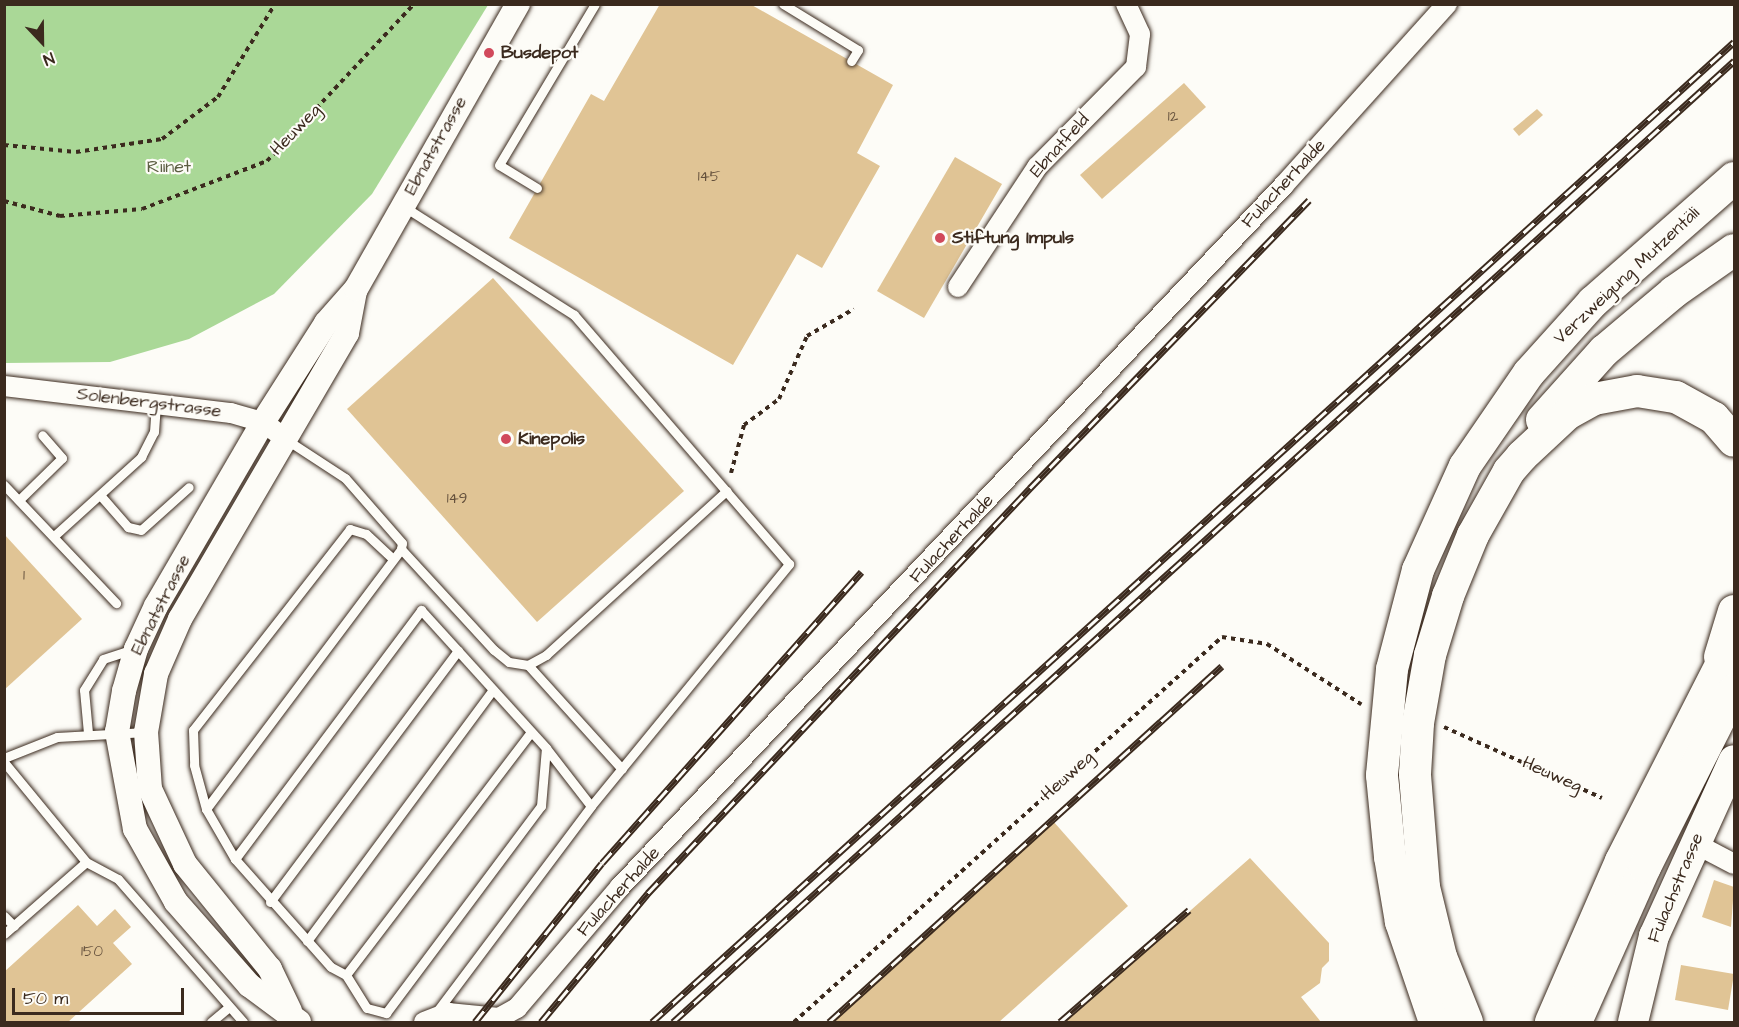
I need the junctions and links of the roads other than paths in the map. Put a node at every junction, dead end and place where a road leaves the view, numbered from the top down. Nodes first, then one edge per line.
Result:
1 (518, 4) edge
2 (595, 4) edge
3 (783, 4) edge
4 (1126, 4) edge
5 (1447, 4) edge
6 (851, 61) dead end
7 (1734, 178) edge
8 (537, 188) dead end
9 (403, 206) junction
10 (1734, 250) edge
11 (958, 287) dead end
12 (356, 289) junction
13 (4, 386) edge
14 (156, 404) junction
15 (263, 422) junction
16 (42, 435) dead end
17 (287, 440) junction
18 (1734, 441) edge
19 (1509, 471) junction
20 (4, 484) edge
21 (189, 487) dead end
22 (726, 491) junction
23 (100, 495) junction
24 (19, 500) junction
25 (54, 536) junction
26 (401, 549) junction
27 (393, 559) junction
28 (116, 603) dead end
29 (1734, 611) edge
30 (1734, 639) edge
31 (136, 649) junction
32 (458, 651) junction
33 (528, 665) junction
34 (1723, 685) edge
35 (493, 690) junction
36 (117, 732) junction
37 (146, 732) junction
38 (531, 732) junction
39 (88, 733) junction
40 (546, 748) junction
41 (4, 760) edge
42 (1734, 760) edge
43 (622, 769) junction
44 (591, 806) junction
45 (206, 808) junction
46 (1696, 844) junction
47 (236, 859) junction
48 (86, 862) junction
49 (1734, 864) edge
50 (270, 902) junction
51 (4, 916) edge
52 (14, 926) junction
53 (4, 934) edge
54 (307, 941) junction
55 (346, 975) junction
56 (229, 1007) junction
57 (296, 1018) edge
58 (428, 1020) edge
59 (211, 1023) edge
60 (243, 1023) edge
61 (1435, 1023) edge
62 (1467, 1023) edge
63 (1551, 1023) edge
64 (1576, 1023) edge
65 (1633, 1023) edge

1 - 9 street, Ebnatstrasse
2 - 8 lane
3 - 6 lane
4 - 11 street, Ebnatfeld
5 - 58 street, Fulacherhalde
7 - 61 highway, Verzweigung Mutzentäli
9 - 12 street, Ebnatstrasse
9 - 22 lane
10 - 19 highway
12 - 15 street, Ebnatstrasse
12 - 17 street, Ebnatstrasse
13 - 14 street, Solenbergstrasse
14 - 15 street, Solenbergstrasse
14 - 23 lane
15 - 17 street, Solenbergstrasse
15 - 31 street, Ebnatstrasse
16 - 24 lane
17 - 26 lane
17 - 37 street, Ebnatstrasse
18 - 19 highway
19 - 62 highway
20 - 24 lane
21 - 23 lane
22 - 33 lane
22 - 43 lane, Fulacherhalde
23 - 25 lane
24 - 25 lane
25 - 28 lane
26 - 27 lane
26 - 33 lane
27 - 45 lane
27 - 45 lane
29 - 34 highway
30 - 34 highway
31 - 36 street, Ebnatstrasse
31 - 39 lane
32 - 35 lane
32 - 47 lane
32 - 50 lane
33 - 43 lane
34 - 63 highway
34 - 64 highway
35 - 38 lane
35 - 54 lane
36 - 37 lane
36 - 39 lane
36 - 57 street, Ebnatstrasse
37 - 57 street, Ebnatstrasse
38 - 40 lane
38 - 55 lane
39 - 41 lane
40 - 44 lane
40 - 55 lane
41 - 48 lane
42 - 46 main road, Fulachstrasse
43 - 44 lane, Fulacherhalde
44 - 58 lane, Fulacherhalde
45 - 47 lane
46 - 49 street
46 - 65 main road, Fulachstrasse
47 - 50 lane
48 - 52 lane
48 - 56 lane
50 - 54 lane
51 - 52 lane
52 - 53 lane
54 - 55 lane
56 - 59 lane
56 - 60 lane

